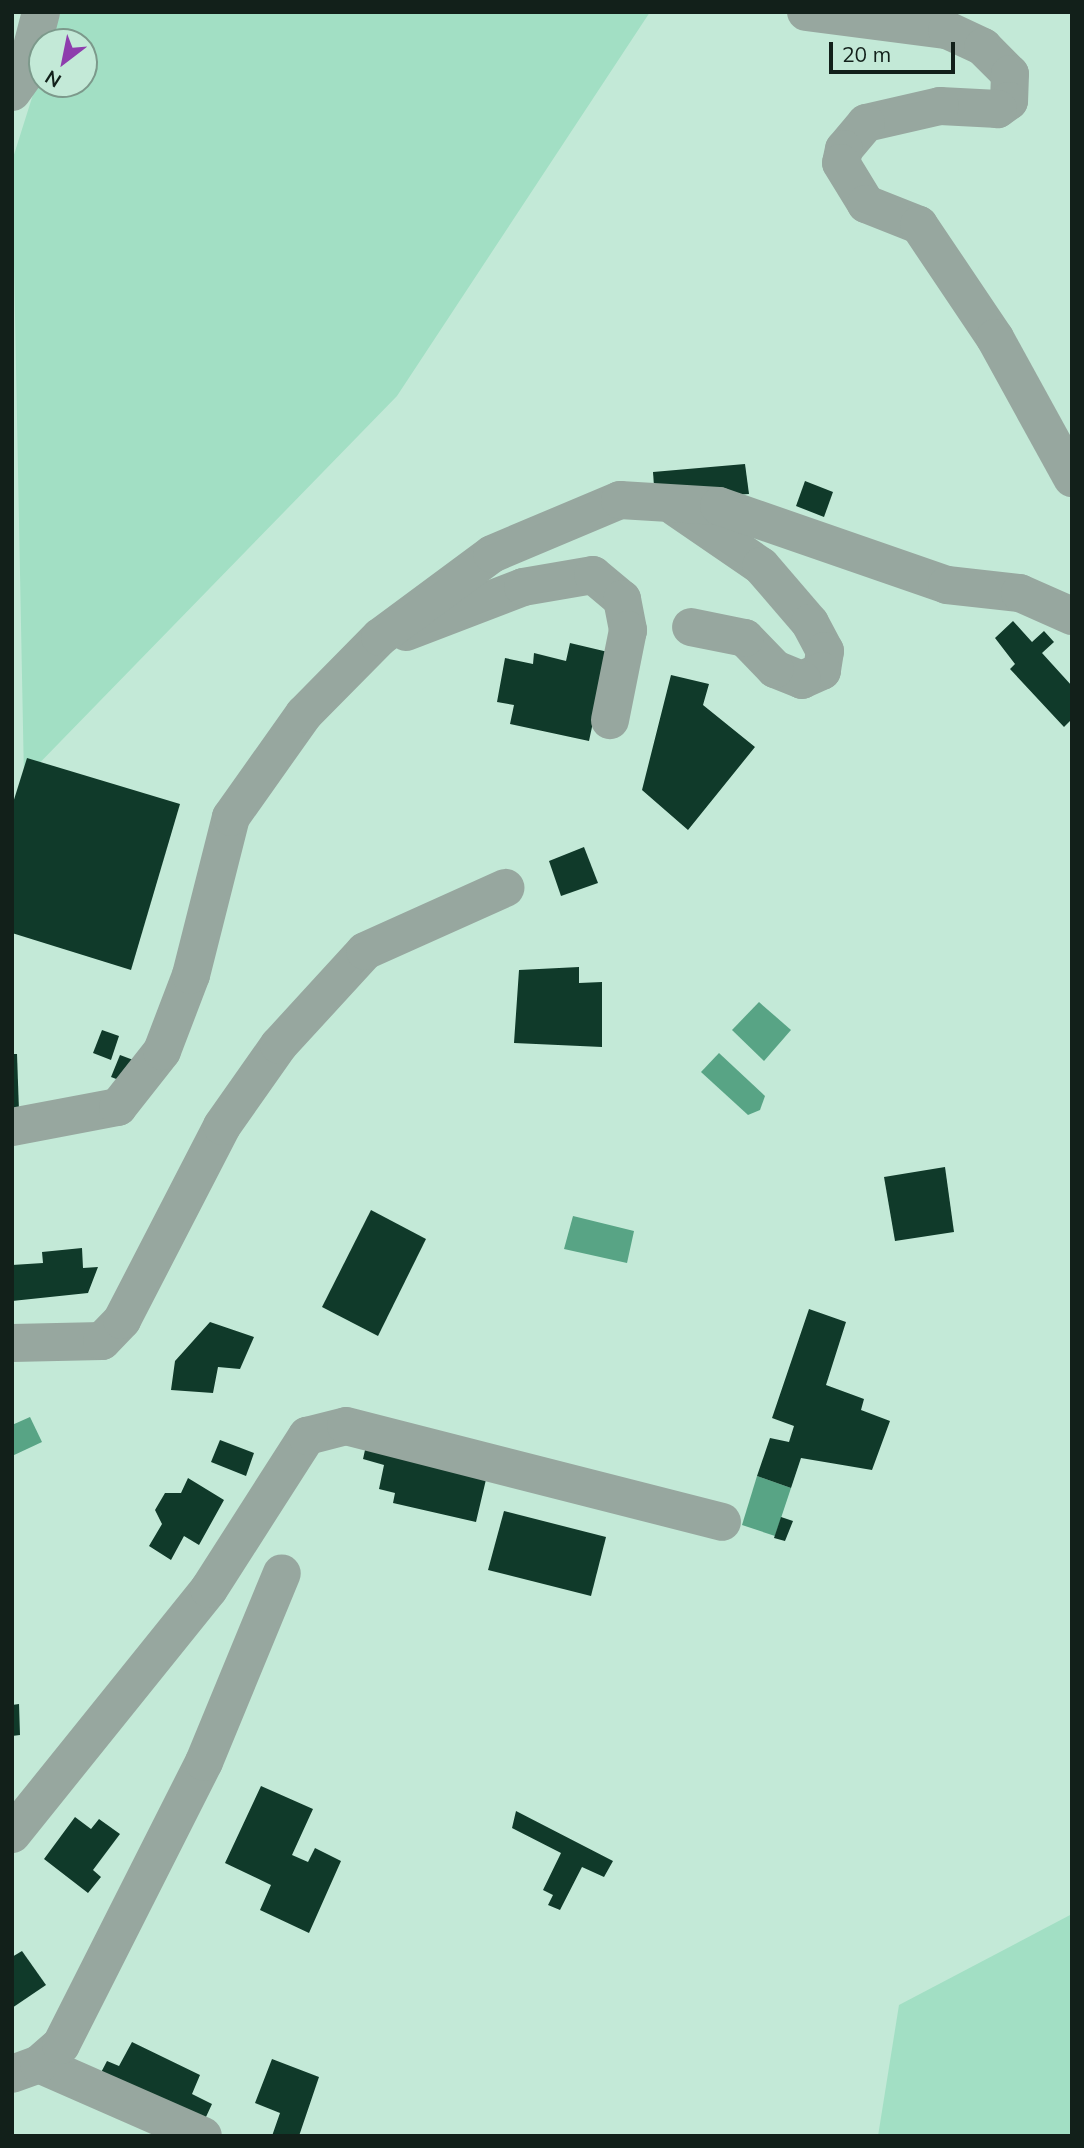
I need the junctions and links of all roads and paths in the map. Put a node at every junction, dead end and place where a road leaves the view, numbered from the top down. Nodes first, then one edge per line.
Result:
1 (41, 12) edge
2 (806, 12) edge
3 (12, 92) edge
4 (1072, 478) edge
5 (667, 503) junction
6 (1072, 616) edge
7 (691, 627) dead end
8 (380, 637) junction
9 (610, 720) dead end
10 (505, 888) dead end
11 (12, 1127) edge
12 (12, 1343) edge
13 (722, 1522) dead end
14 (282, 1573) dead end
15 (12, 1834) edge
16 (25, 2069) edge
17 (203, 2136) edge

1 - 3 street
2 - 4 street
5 - 6 street
5 - 7 street
5 - 8 street
8 - 9 street
8 - 11 street
10 - 12 street
13 - 15 street
14 - 16 street
16 - 17 street

